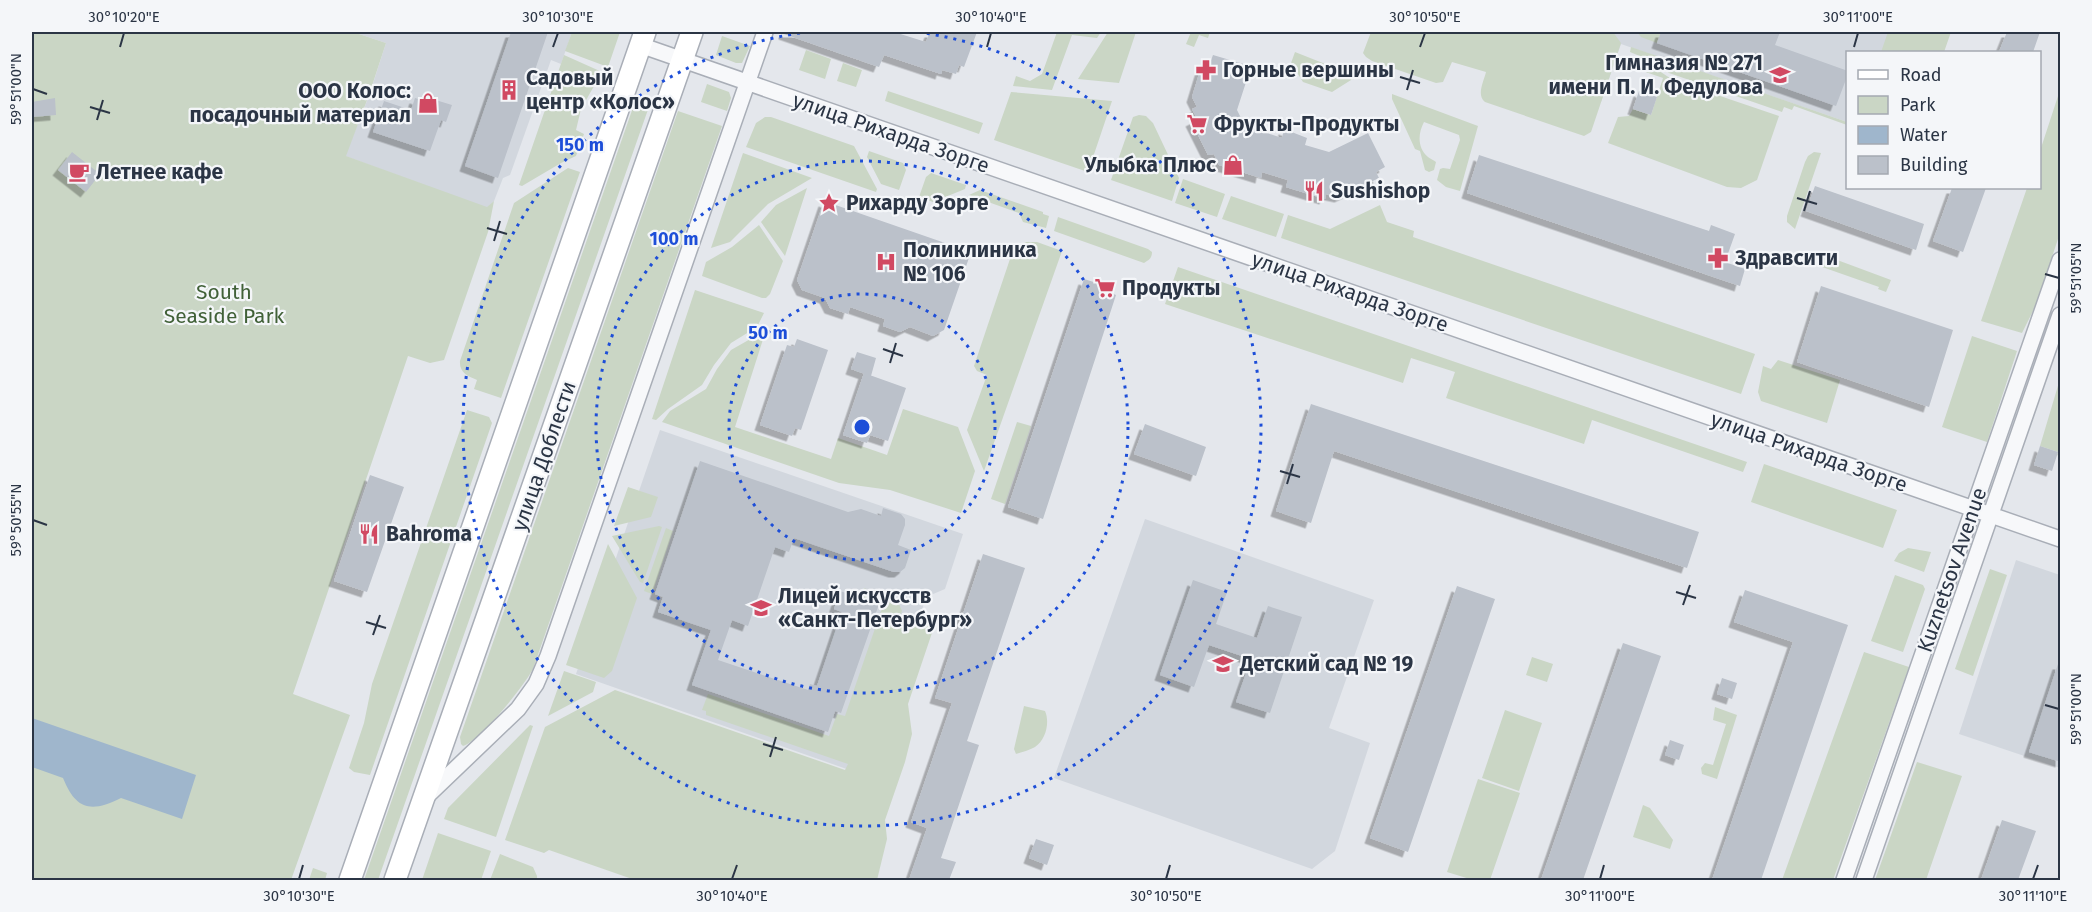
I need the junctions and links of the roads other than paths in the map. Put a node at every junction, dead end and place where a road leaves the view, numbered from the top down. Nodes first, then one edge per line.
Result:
1 (692, 32) edge
2 (765, 32) edge
3 (642, 38) edge
4 (682, 60) junction
5 (747, 83) junction
6 (2061, 260) edge
7 (2061, 315) edge
8 (1973, 509) junction
9 (1991, 515) junction
10 (2061, 539) edge
11 (424, 799) junction
12 (350, 880) edge
13 (395, 880) edge
14 (1844, 880) edge
15 (1864, 880) edge

1 - 4 main road, улица Доблести
2 - 5 street
3 - 4 street, улица Рихарда Зорге
3 - 12 main road, улица Доблести
4 - 5 street, улица Рихарда Зорге
4 - 11 main road, улица Доблести
5 - 8 street, улица Рихарда Зорге
5 - 11 street
6 - 8 street, Kuznetsov Avenue
7 - 9 street, Kuznetsov Avenue
8 - 9 street, улица Рихарда Зорге
8 - 14 street, Kuznetsov Avenue
9 - 10 street, улица Рихарда Зорге
9 - 15 street, Kuznetsov Avenue
11 - 13 main road, улица Доблести

